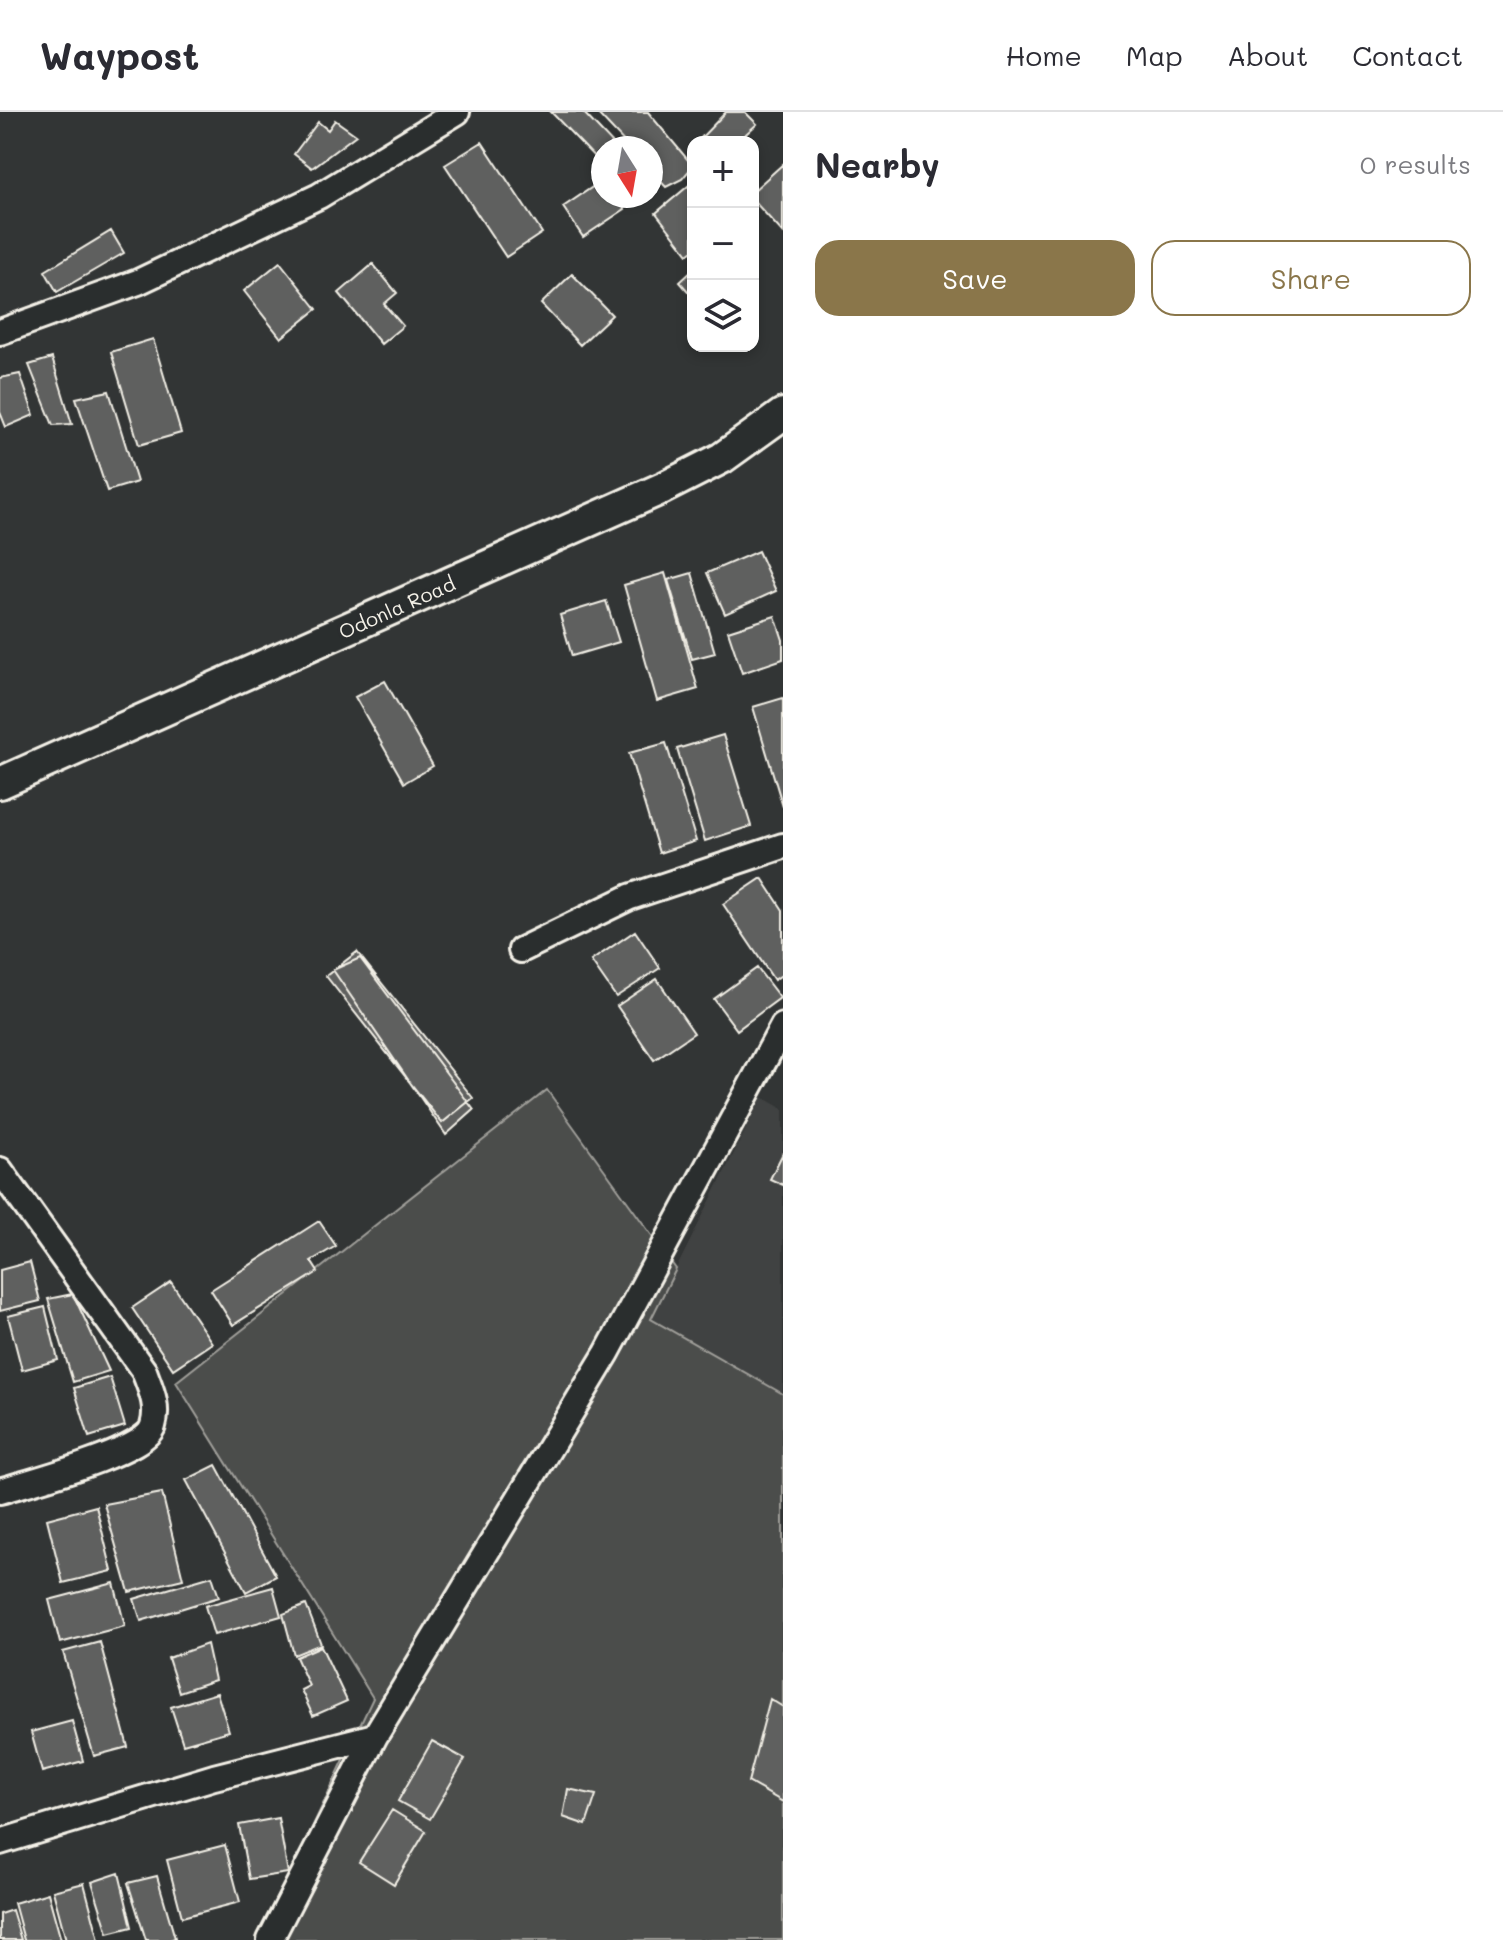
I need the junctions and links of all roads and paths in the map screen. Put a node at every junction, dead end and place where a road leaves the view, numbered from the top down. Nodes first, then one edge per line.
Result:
1 (457, 112) edge
2 (0, 332) edge
3 (783, 414) edge
4 (0, 783) edge
5 (783, 846) edge
6 (521, 950) dead end
7 (783, 1026) edge
8 (0, 1170) edge
9 (0, 1491) edge
10 (375, 1736) junction
11 (0, 1842) edge
12 (270, 1940) edge

1 - 2 street
3 - 4 street, Odonla Road
5 - 6 street
7 - 10 street
8 - 9 street
10 - 11 street
10 - 12 street

